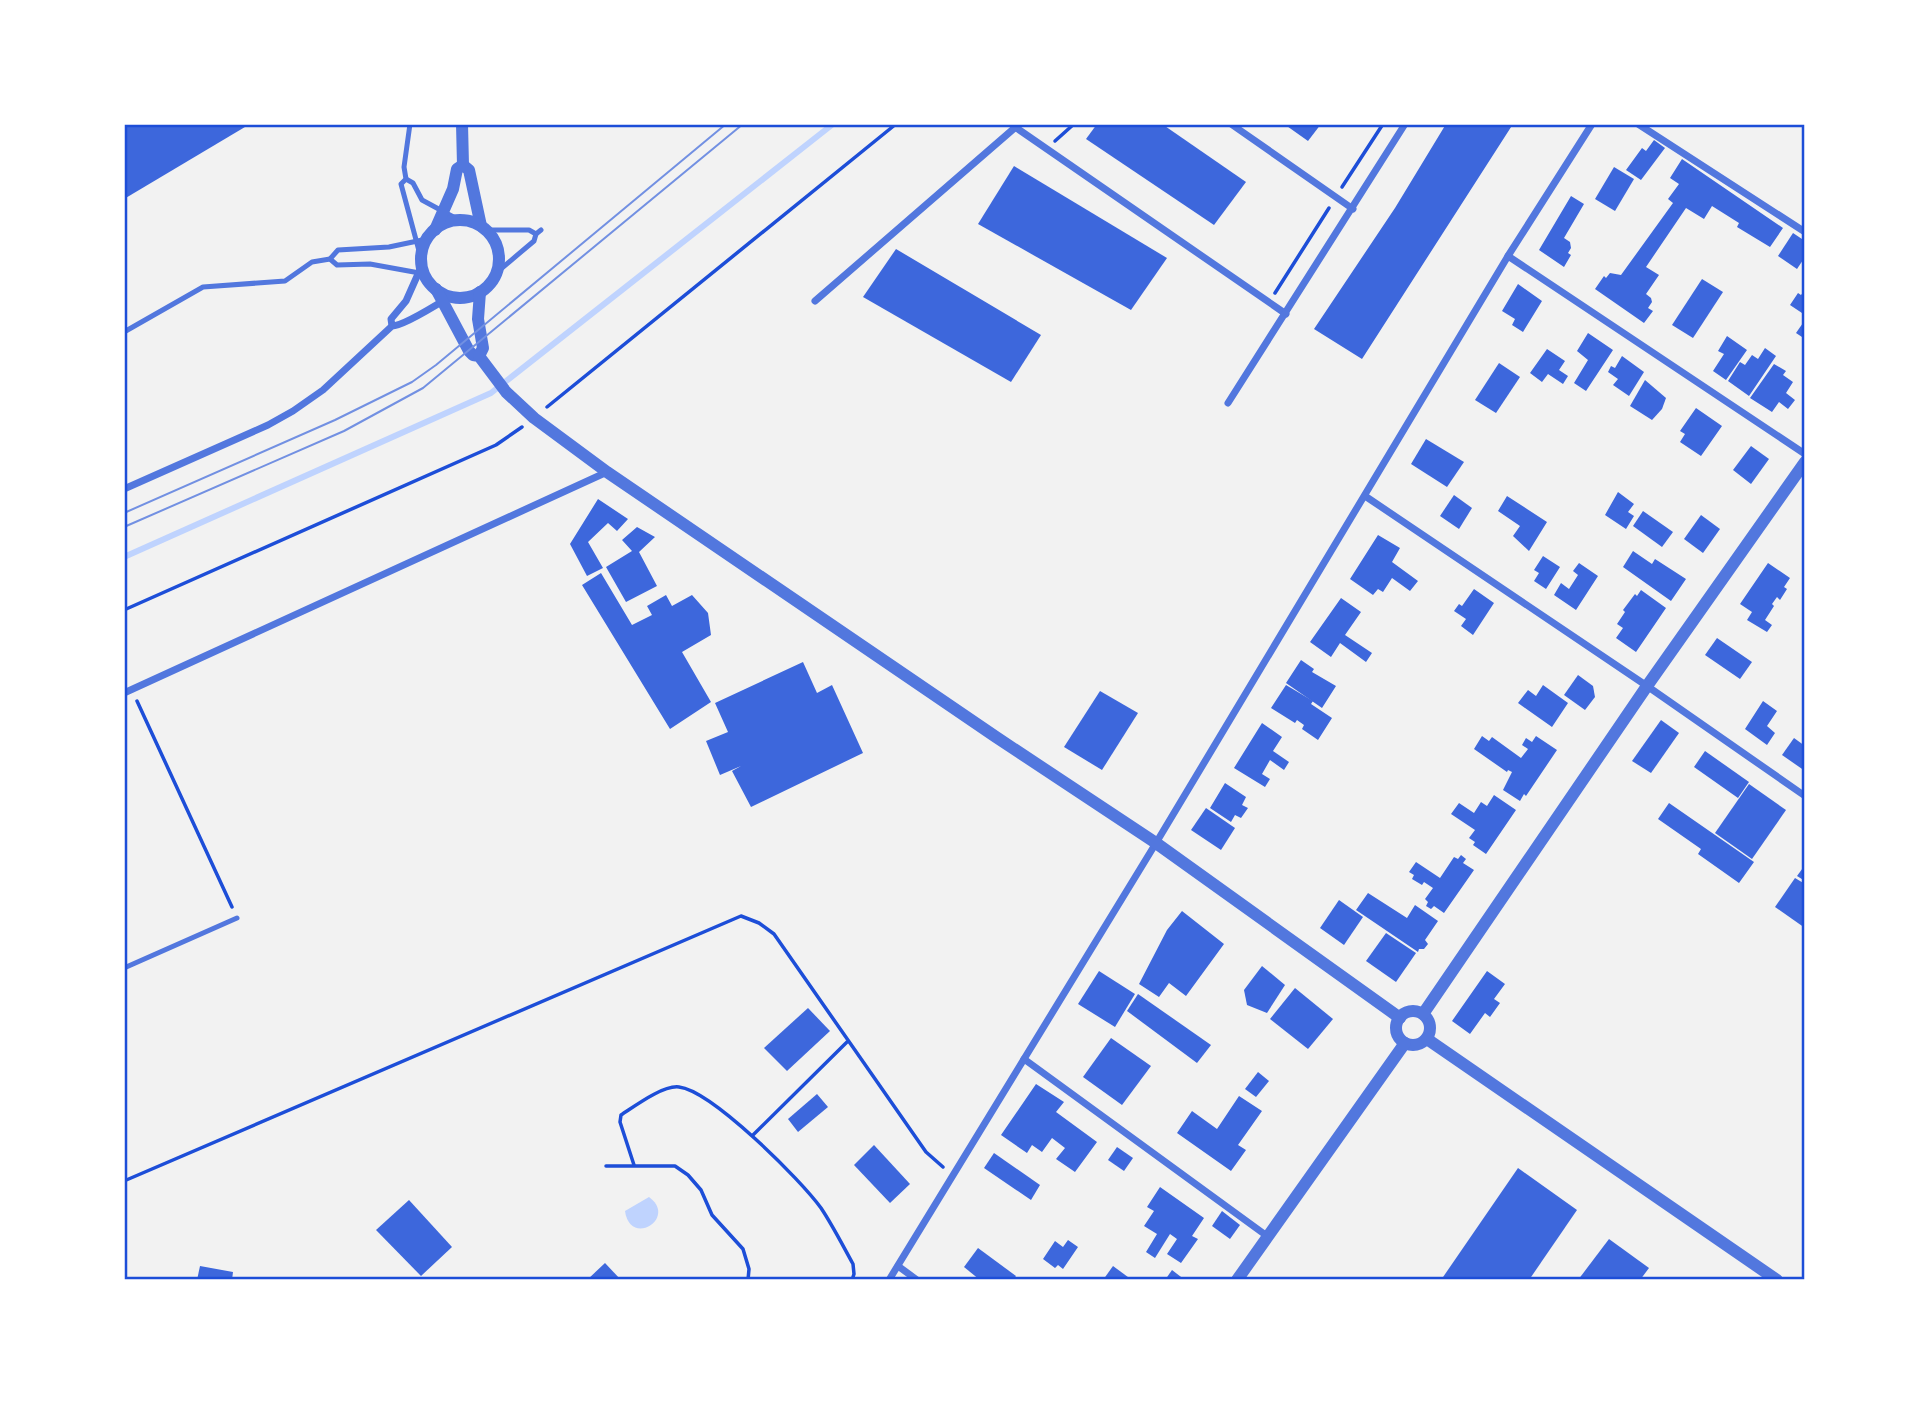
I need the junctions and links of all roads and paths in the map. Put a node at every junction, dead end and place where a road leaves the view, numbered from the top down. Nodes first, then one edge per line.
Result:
1 (410, 124) edge
2 (462, 124) edge
3 (1074, 124) edge
4 (1231, 124) edge
5 (1383, 124) edge
6 (1405, 124) edge
7 (1592, 124) edge
8 (1638, 124) edge
9 (1017, 125) edge
10 (1046, 148) junction
11 (463, 165) junction
12 (406, 179) junction
13 (1336, 196) junction
14 (1353, 209) junction
15 (444, 212) junction
16 (459, 220) junction
17 (484, 228) junction
18 (1805, 232) edge
19 (426, 237) junction
20 (1508, 256) junction
21 (330, 259) junction
22 (422, 268) junction
23 (496, 273) junction
24 (480, 292) junction
25 (447, 299) junction
26 (815, 301) dead end
27 (1269, 303) junction
28 (1286, 314) junction
29 (392, 326) junction
30 (124, 332) edge
31 (480, 359) junction
32 (1228, 403) dead end
33 (1805, 454) edge
34 (1805, 462) edge
35 (607, 472) junction
36 (124, 489) edge
37 (1365, 496) junction
38 (1647, 686) junction
39 (128, 691) edge
40 (1805, 796) edge
41 (1157, 843) junction
42 (237, 918) joint
43 (124, 968) edge
44 (1423, 1014) junction
45 (1400, 1018) junction
46 (1427, 1039) junction
47 (846, 1042) junction
48 (1405, 1043) junction
49 (1024, 1059) junction
50 (753, 1135) junction
51 (634, 1165) junction
52 (606, 1166) dead end
53 (953, 1176) junction
54 (124, 1181) edge
55 (1267, 1236) junction
56 (898, 1266) junction
57 (748, 1280) edge
58 (852, 1280) edge
59 (889, 1280) edge
60 (917, 1280) edge
61 (1237, 1280) edge
62 (1777, 1280) edge

1 - 12 lane
2 - 11 street
3 - 10 path
4 - 13 street
5 - 13 path
6 - 14 street
7 - 20 street
8 - 18 street
9 - 10 street
9 - 26 street
10 - 27 street
11 - 15 street
11 - 17 street
12 - 15 lane
12 - 19 lane
13 - 14 street
13 - 27 path
14 - 28 street
15 - 16 lane
15 - 19 street
16 - 17 street
16 - 19 street
17 - 23 street
17 - 23 lane
19 - 21 lane
19 - 22 street
20 - 33 street
20 - 37 street
21 - 22 lane
21 - 30 lane
22 - 25 street
22 - 29 street
23 - 24 street
24 - 25 street
24 - 31 street
25 - 29 street
25 - 31 street
27 - 28 street
28 - 32 street
29 - 36 street
31 - 35 street
34 - 38 street
35 - 39 street
35 - 41 street
37 - 38 street
37 - 41 street
38 - 40 street
38 - 44 street
39 - 42 path
41 - 45 street
41 - 49 street
42 - 43 lane
44 - 45 street
44 - 46 street
45 - 48 street
46 - 48 street
46 - 62 street
47 - 50 path
47 - 53 path
47 - 54 path
48 - 55 street
49 - 53 street
49 - 55 street
50 - 51 path
50 - 58 path
51 - 52 path
51 - 57 path
53 - 56 street
55 - 61 street
56 - 59 street
56 - 60 street

